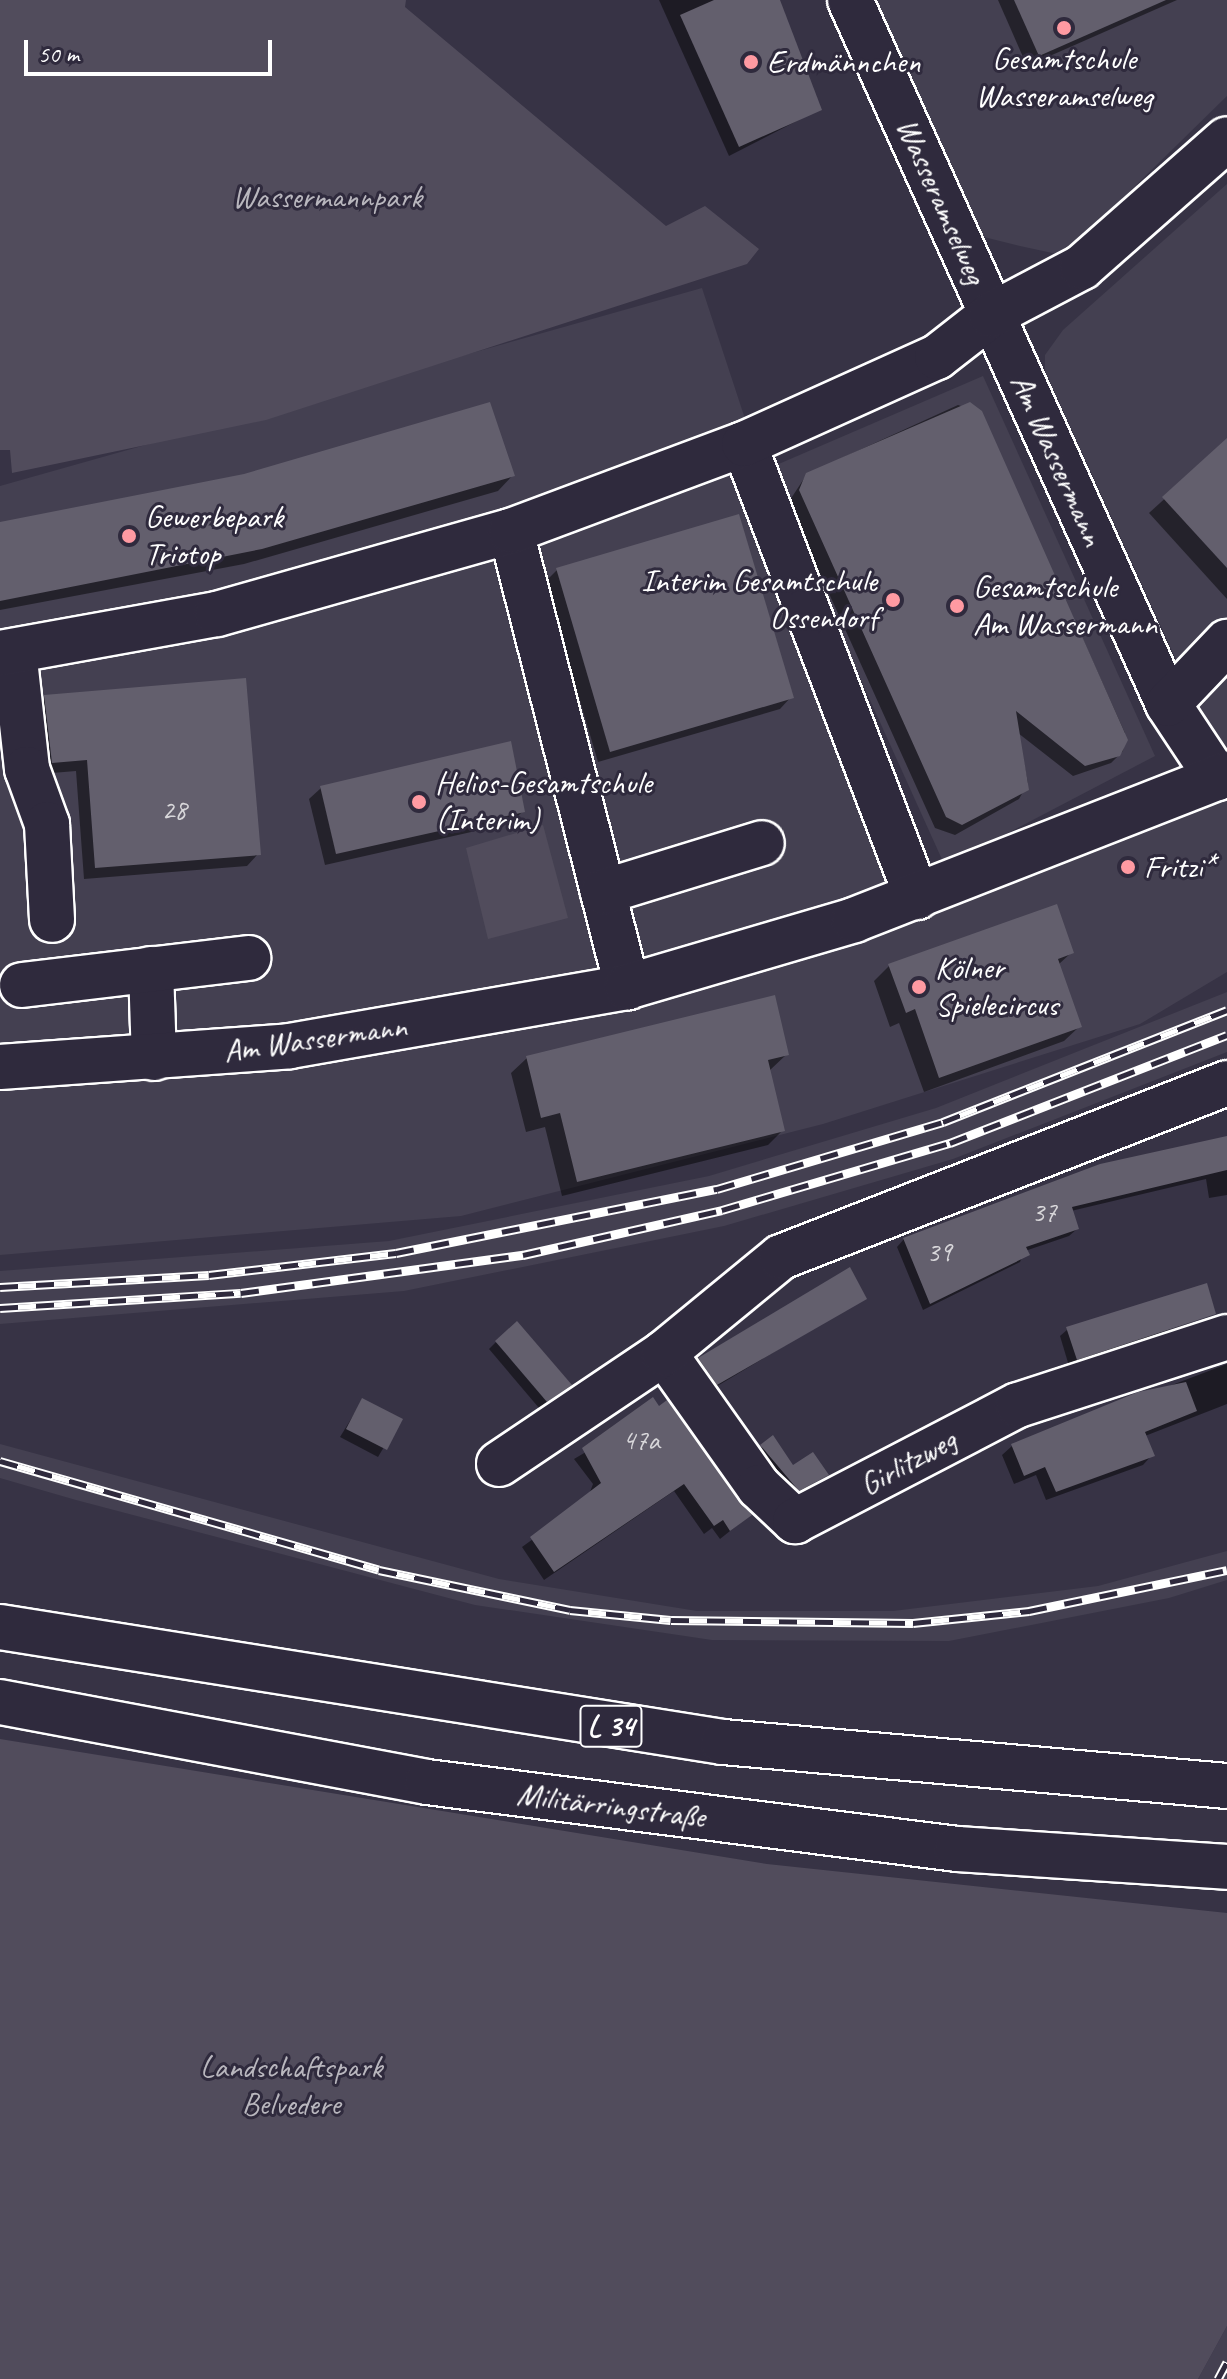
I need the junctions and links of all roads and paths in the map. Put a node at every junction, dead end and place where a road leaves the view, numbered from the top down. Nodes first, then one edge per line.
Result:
1 (850, 0) edge
2 (1227, 139) edge
3 (991, 315) junction
4 (744, 444) junction
5 (511, 531) junction
6 (1227, 642) edge
7 (7, 652) edge
8 (1168, 704) junction
9 (1222, 776) edge
10 (762, 843) dead end
11 (603, 892) junction
12 (917, 897) junction
13 (52, 920) dead end
14 (248, 958) dead end
15 (151, 969) junction
16 (22, 985) dead end
17 (627, 987) junction
18 (154, 1058) junction
19 (0, 1067) edge
20 (1227, 1083) edge
21 (1227, 1337) edge
22 (664, 1353) junction
23 (499, 1464) dead end
24 (0, 1627) edge
25 (0, 1702) edge
26 (1227, 1786) edge
27 (957, 1849) junction
28 (1227, 1867) edge
29 (1227, 1894) edge

1 - 3 main road, Wasseramselweg
2 - 3 main road
3 - 4 main road
3 - 8 main road, Am Wassermann
4 - 5 main road
4 - 12 main road
5 - 7 main road
5 - 11 main road
6 - 8 main road
7 - 13 main road
8 - 9 main road, Am Wassermann
9 - 12 main road, Am Wassermann
10 - 11 main road
11 - 17 main road
12 - 17 main road, Am Wassermann
14 - 15 main road
15 - 16 main road
15 - 18 main road
17 - 18 main road, Am Wassermann
18 - 19 main road, Am Wassermann
20 - 22 main road
21 - 22 main road, Girlitzweg
22 - 23 main road
24 - 26 main road, L 34
25 - 27 main road, Militärringstraße
27 - 28 main road, Militärringstraße
27 - 29 main road

